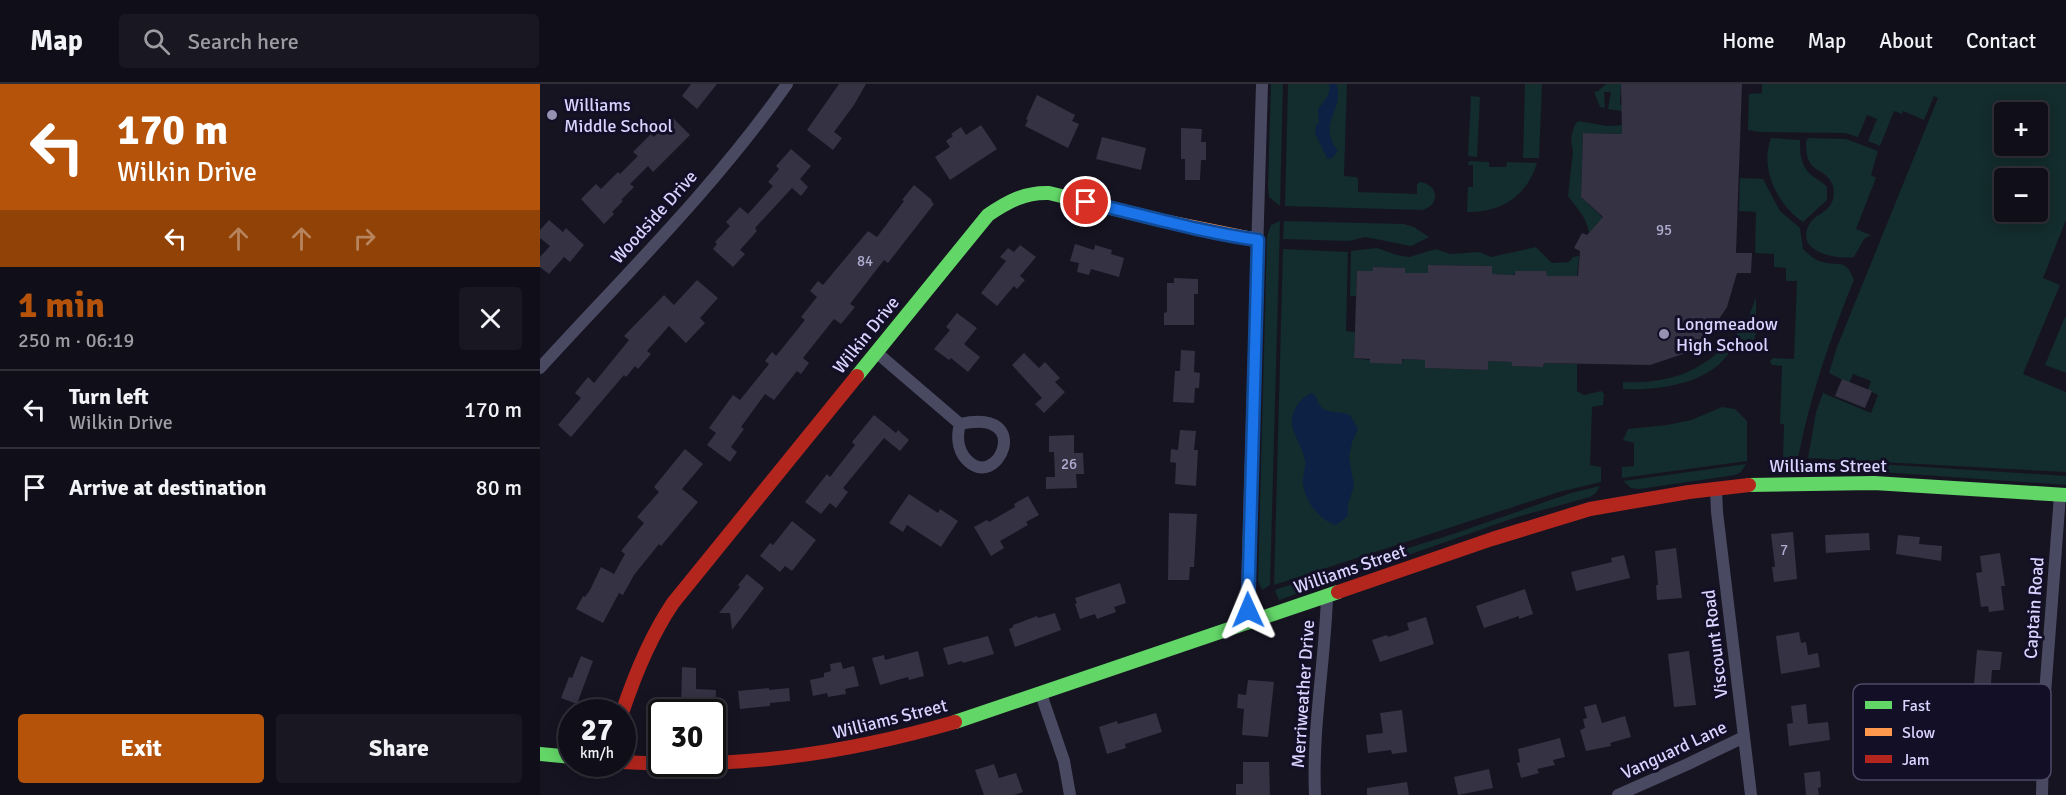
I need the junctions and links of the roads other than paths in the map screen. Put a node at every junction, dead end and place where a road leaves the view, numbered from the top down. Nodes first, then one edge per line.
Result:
1 (787, 84) edge
2 (1262, 84) edge
3 (1258, 240) junction
4 (876, 352) junction
5 (540, 368) edge
6 (960, 424) dead end
7 (1716, 489) junction
8 (2063, 495) edge
9 (1327, 596) junction
10 (1248, 623) junction
11 (2047, 684) edge
12 (1041, 694) junction
13 (627, 699) edge
14 (1744, 737) junction
15 (540, 754) edge
16 (558, 756) edge
17 (636, 762) edge
18 (2042, 780) edge
19 (1070, 795) edge
20 (1316, 795) edge
21 (1618, 795) edge
22 (1751, 795) edge
23 (2042, 795) edge

1 - 5 street, Woodside Drive
2 - 3 street
3 - 4 main road, Wilkin Drive
3 - 10 street
4 - 6 street
4 - 13 main road, Wilkin Drive
7 - 8 main road, Williams Street
7 - 9 main road, Williams Street
7 - 14 street, Viscount Road
8 - 11 street, Captain Road
9 - 10 main road, Williams Street
9 - 20 street, Merriweather Drive
10 - 12 main road, Williams Street
12 - 17 main road, Williams Street
12 - 19 street
14 - 21 street, Vanguard Lane
14 - 22 street, Viscount Road
15 - 16 main road
18 - 23 street, Captain Road

